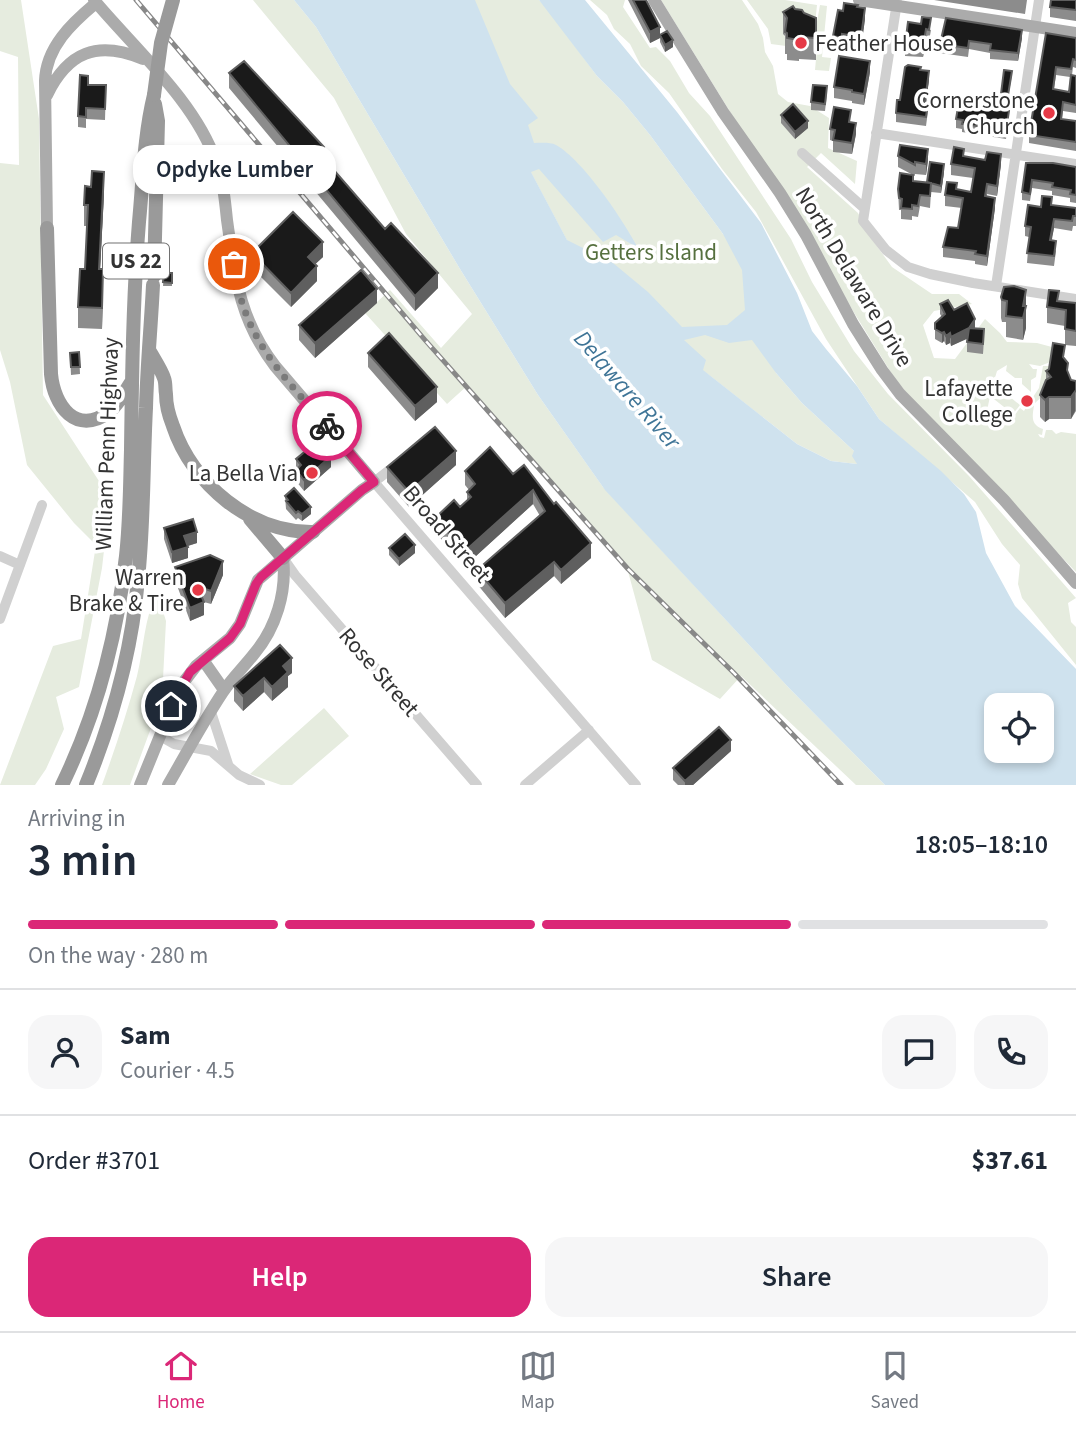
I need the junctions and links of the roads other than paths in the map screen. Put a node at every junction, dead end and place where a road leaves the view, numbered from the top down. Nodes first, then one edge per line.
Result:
1 (173, 0) edge
2 (654, 0) edge
3 (859, 0) edge
4 (1039, 0) edge
5 (897, 3) edge
6 (98, 5) edge
7 (1035, 27) junction
8 (1076, 33) edge
9 (146, 60) junction
10 (154, 95) junction
11 (46, 97) junction
12 (876, 133) junction
13 (802, 153) dead end
14 (1016, 154) junction
15 (1076, 164) edge
16 (864, 208) junction
17 (47, 228) joint
18 (996, 286) junction
19 (1076, 299) edge
20 (149, 350) junction
21 (132, 380) junction
22 (407, 456) edge
23 (374, 482) junction
24 (42, 505) dead end
25 (246, 513) junction
26 (313, 532) junction
27 (0, 556) edge
28 (283, 558) junction
29 (20, 565) junction
30 (1076, 583) edge
31 (0, 619) edge
32 (203, 660) junction
33 (224, 690) junction
34 (211, 712) junction
35 (589, 730) junction
36 (160, 736) junction
37 (190, 747) junction
38 (228, 764) junction
39 (62, 785) edge
40 (86, 785) edge
41 (140, 785) edge
42 (168, 785) edge
43 (260, 785) edge
44 (477, 785) edge
45 (525, 785) edge
46 (636, 785) edge

1 - 10 highway, William Penn Highway / US 22, bridge
2 - 30 main road, North Delaware Drive
3 - 5 main road
4 - 7 street
5 - 7 main road
5 - 12 street
6 - 9 main road, Broad Street
6 - 11 main road
7 - 8 main road
7 - 14 street
9 - 11 main road
9 - 23 main road, Broad Street
10 - 20 highway, William Penn Highway / US 22
10 - 21 highway, William Penn Highway / US 22
11 - 17 main road
12 - 14 street
12 - 16 street
13 - 16 street
14 - 15 street
14 - 18 street
16 - 18 street
17 - 21 highway
18 - 19 street
20 - 25 highway
20 - 40 highway, William Penn Highway / US 22
21 - 39 highway, William Penn Highway / US 22
22 - 23 street
23 - 26 main road
23 - 35 street, Broad Street
24 - 29 street
25 - 26 highway
25 - 28 highway
26 - 28 main road
27 - 29 street
28 - 32 main road
28 - 33 main road
28 - 44 street, Rose Street
29 - 31 street
32 - 33 main road
32 - 36 main road
33 - 34 main road
34 - 37 main road
34 - 38 street
35 - 45 street
35 - 46 street, Broad Street
36 - 37 street
36 - 41 main road
37 - 38 street
37 - 42 main road
38 - 43 street

